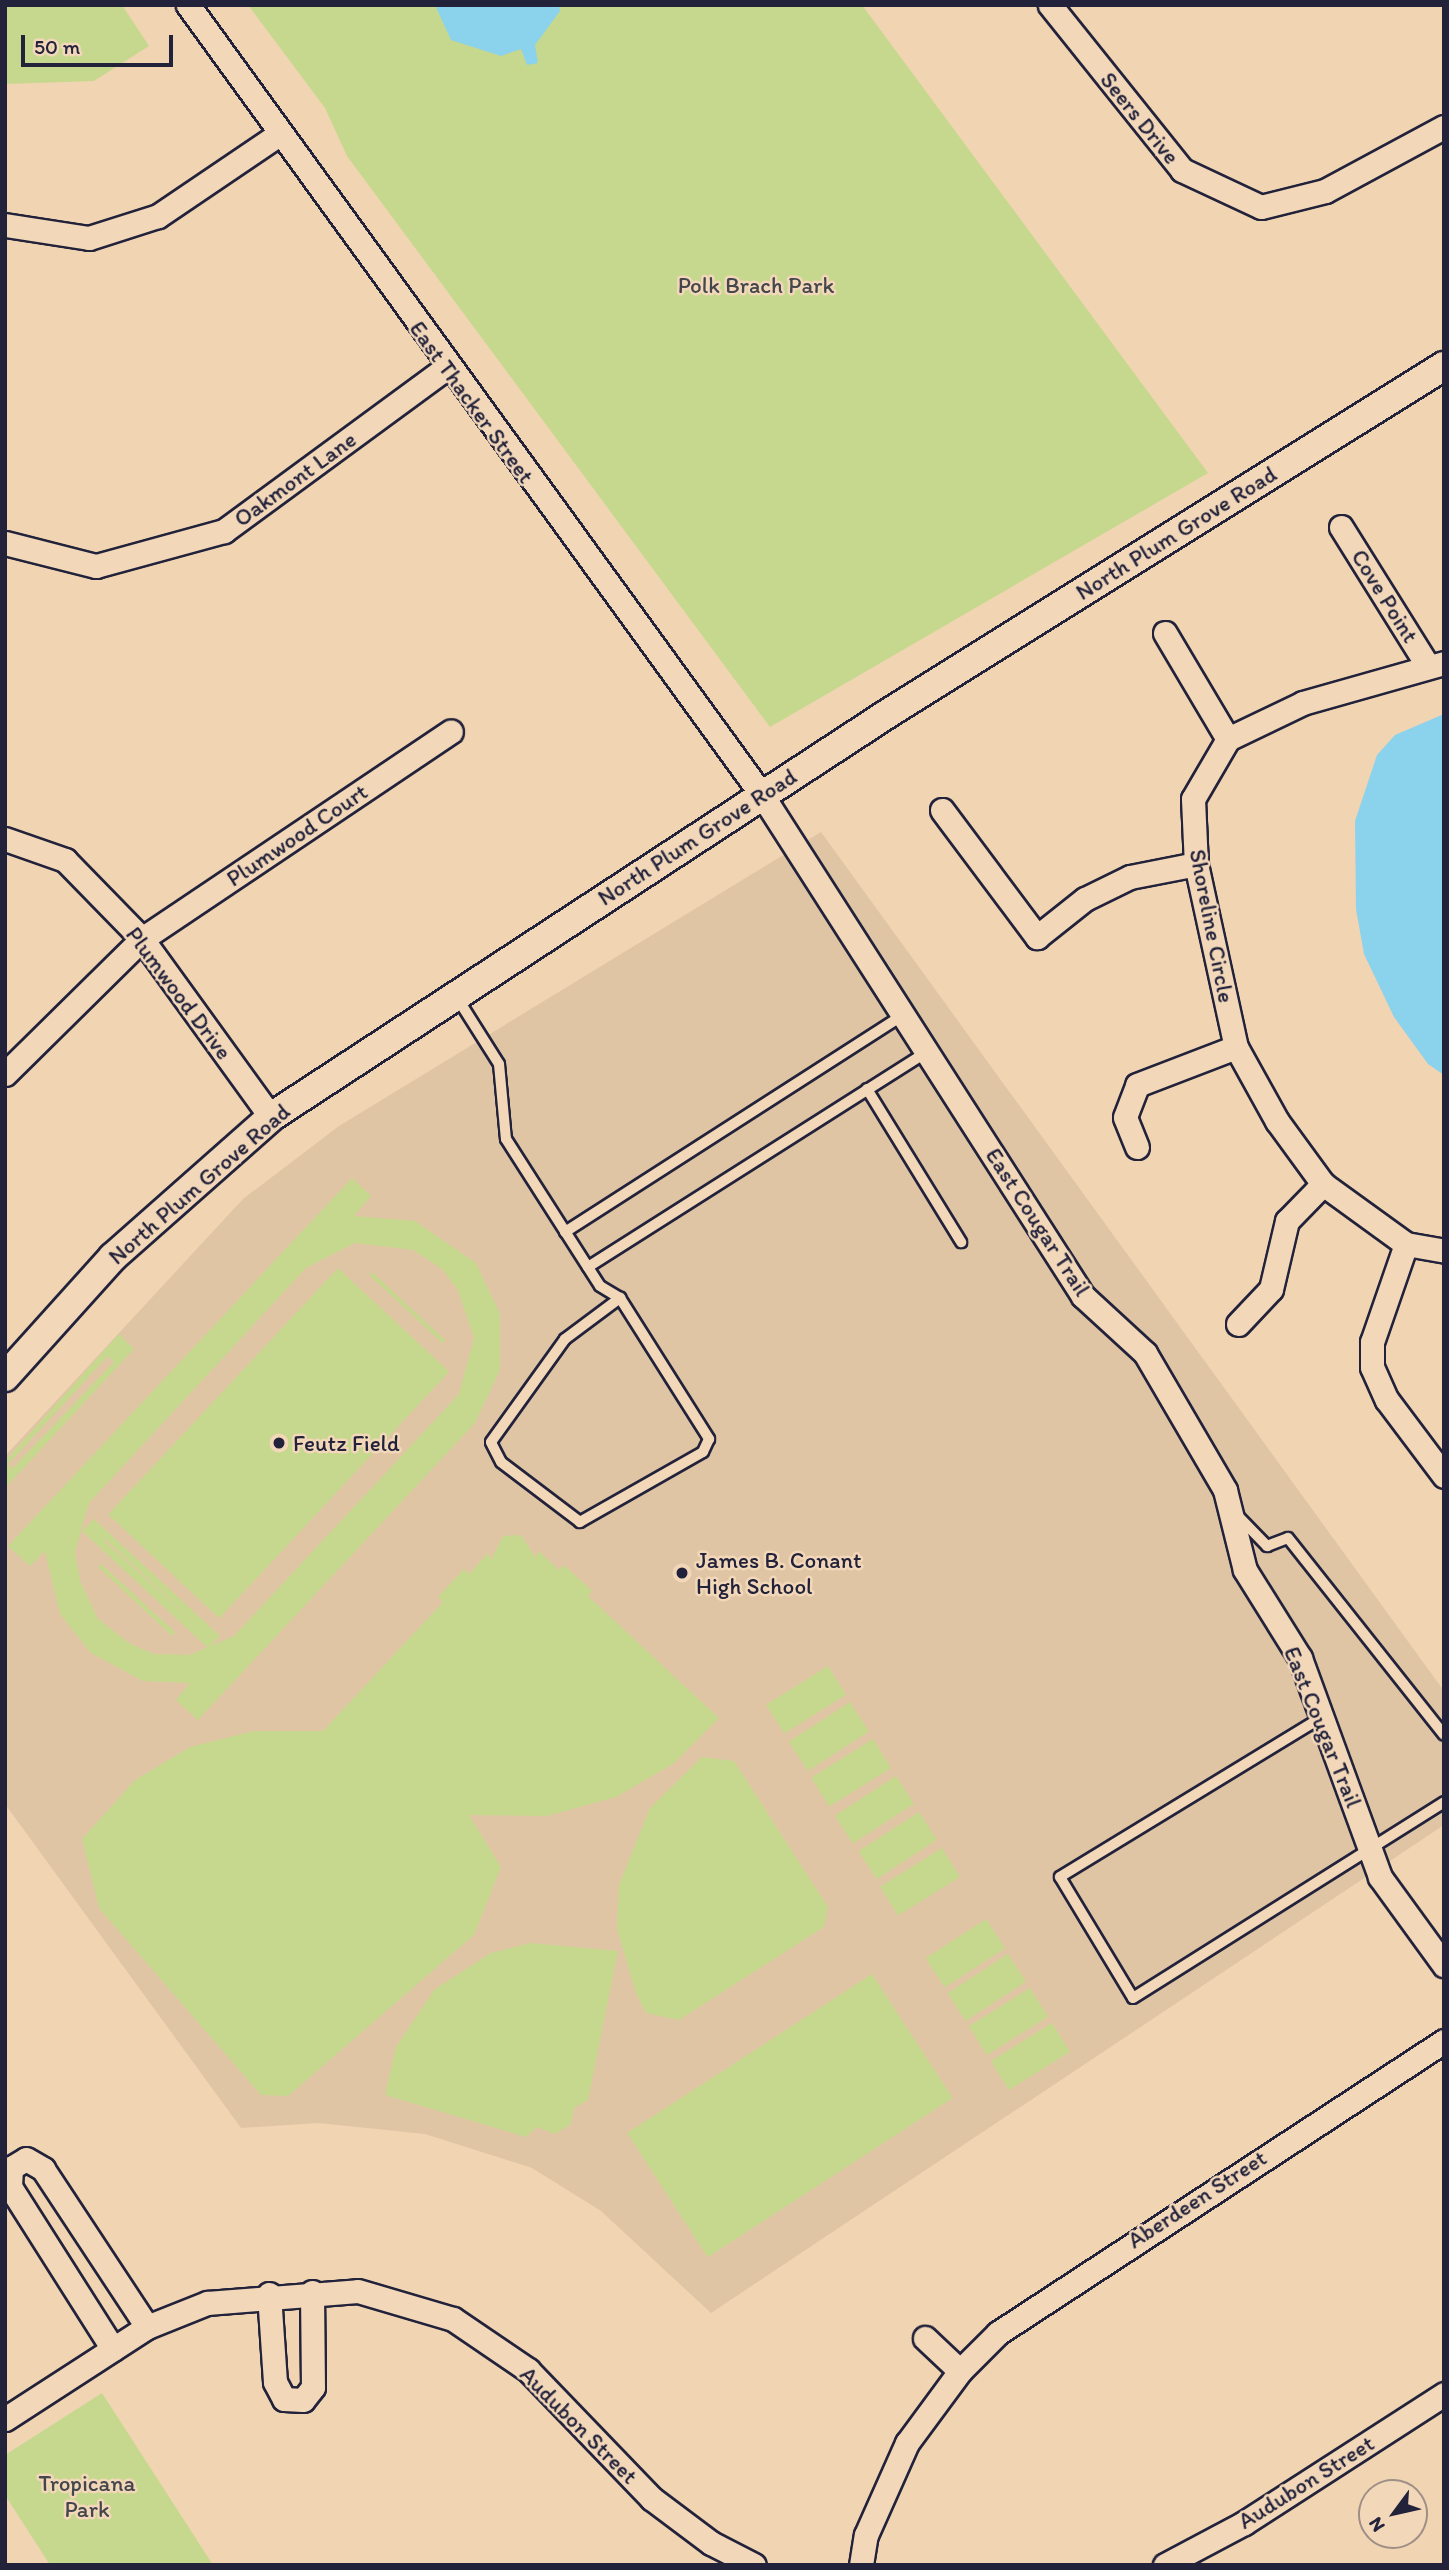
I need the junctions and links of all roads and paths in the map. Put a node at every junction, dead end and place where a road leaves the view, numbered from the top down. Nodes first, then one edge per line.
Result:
1 (188, 5) edge
2 (1050, 5) edge
3 (1444, 127) edge
4 (278, 134) junction
5 (5, 225) edge
6 (1444, 366) edge
7 (446, 368) junction
8 (1341, 527) dead end
9 (5, 543) edge
10 (1165, 633) dead end
11 (1436, 664) edge
12 (451, 731) dead end
13 (1228, 740) junction
14 (762, 795) junction
15 (942, 810) dead end
16 (5, 839) edge
17 (1196, 864) junction
18 (142, 939) junction
19 (454, 993) junction
20 (905, 1014) junction
21 (1236, 1047) junction
22 (928, 1051) junction
23 (5, 1074) edge
24 (867, 1089) junction
25 (271, 1116) junction
26 (1137, 1147) dead end
27 (1322, 1184) junction
28 (565, 1232) junction
29 (961, 1242) dead end
30 (1406, 1244) junction
31 (1444, 1251) edge
32 (588, 1267) junction
33 (620, 1298) junction
34 (1238, 1324) dead end
35 (5, 1377) edge
36 (1444, 1476) edge
37 (1229, 1507) junction
38 (1322, 1716) junction
39 (1444, 1735) edge
40 (1444, 1802) edge
41 (1370, 1848) junction
42 (1444, 1965) edge
43 (1444, 2040) edge
44 (312, 2292) junction
45 (269, 2294) junction
46 (147, 2327) junction
47 (925, 2338) dead end
48 (114, 2349) junction
49 (960, 2371) junction
50 (1444, 2394) edge
51 (5, 2419) edge
52 (754, 2565) edge
53 (861, 2565) edge
54 (1166, 2565) edge

1 - 4 street, East Thacker Street
2 - 3 street, Seers Drive
4 - 5 street
4 - 7 street, East Thacker Street
6 - 14 street, North Plum Grove Road
7 - 9 street, Oakmont Lane
7 - 14 street, East Thacker Street
8 - 11 street, Cove Point
10 - 13 street
11 - 13 street
12 - 18 street, Plumwood Court
13 - 17 street, Shoreline Circle
14 - 19 street, North Plum Grove Road
14 - 20 street, East Cougar Trail
15 - 17 street
16 - 18 street, Plumwood Drive
17 - 21 street, Shoreline Circle
18 - 23 street, Plumwood Court
18 - 25 street, Plumwood Drive
19 - 25 street, North Plum Grove Road
19 - 28 lane
20 - 22 street, East Cougar Trail
20 - 28 lane
21 - 26 street
21 - 27 street, Shoreline Circle
22 - 24 lane
22 - 37 street, East Cougar Trail
24 - 29 lane
24 - 32 lane
25 - 35 street, North Plum Grove Road
27 - 30 street, Shoreline Circle
27 - 34 street
28 - 32 lane
30 - 31 street, Shoreline Circle
30 - 36 street
32 - 33 lane
33 - 33 lane
37 - 38 street, East Cougar Trail
37 - 39 lane
38 - 41 street, East Cougar Trail
38 - 41 lane
40 - 41 lane
41 - 42 street
43 - 49 street, Aberdeen Street
44 - 45 street, Audubon Street
44 - 45 street
44 - 52 street, Audubon Street
45 - 46 street, Audubon Street
46 - 48 street, Audubon Street
46 - 48 street
47 - 49 street
48 - 51 street, Audubon Street
49 - 53 street, Aberdeen Street
50 - 54 street, Audubon Street

